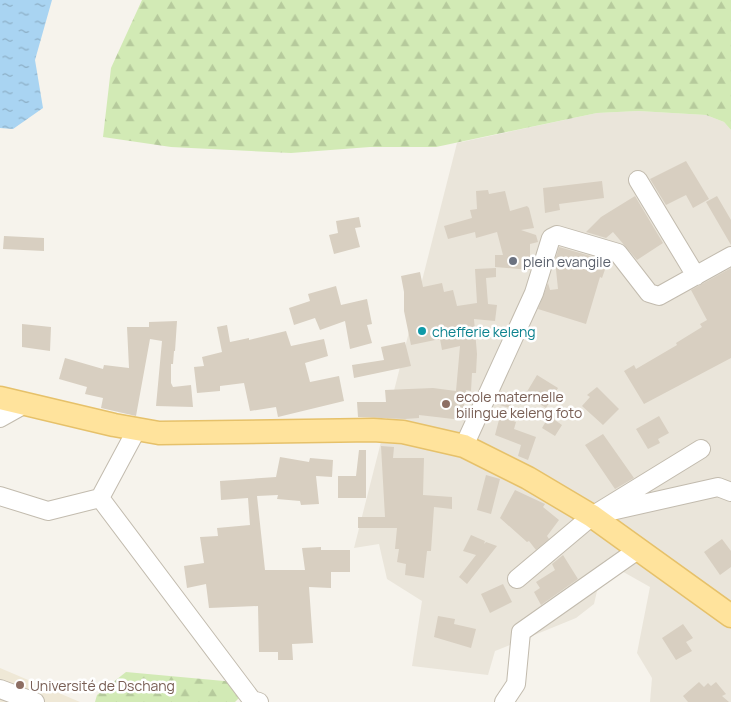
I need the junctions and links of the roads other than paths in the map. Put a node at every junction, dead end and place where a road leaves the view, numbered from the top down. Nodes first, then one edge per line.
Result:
1 (638, 180) dead end
2 (731, 256) edge
3 (696, 276) junction
4 (0, 398) edge
5 (25, 404) junction
6 (0, 418) edge
7 (137, 429) junction
8 (464, 446) junction
9 (701, 449) dead end
10 (731, 492) edge
11 (0, 496) edge
12 (100, 498) junction
13 (592, 516) junction
14 (639, 549) junction
15 (517, 579) dead end
16 (731, 616) edge
17 (0, 689) edge
18 (36, 702) edge
19 (259, 702) edge
20 (504, 702) edge

1 - 3 street
2 - 3 street
3 - 8 street
4 - 5 main road
5 - 6 street
5 - 7 main road
7 - 8 main road
7 - 12 street
8 - 13 main road
9 - 13 street
10 - 13 street
11 - 12 street
12 - 19 street
13 - 14 main road
13 - 15 street
14 - 16 main road
14 - 20 street
17 - 18 street

